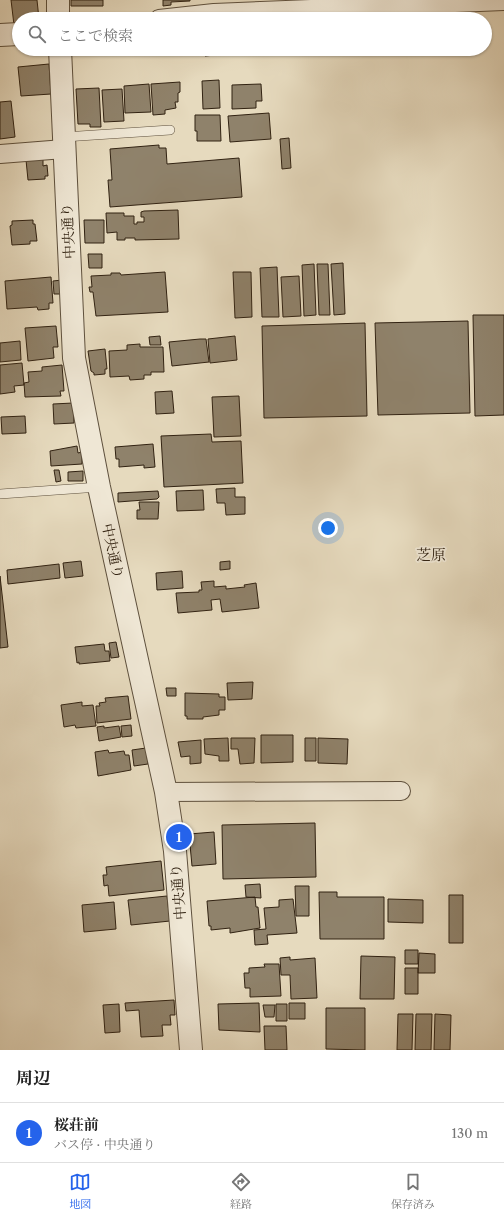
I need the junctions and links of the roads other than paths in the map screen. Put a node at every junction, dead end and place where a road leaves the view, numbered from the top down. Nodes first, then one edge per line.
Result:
1 (58, 0) edge
2 (504, 0) edge
3 (58, 12) edge
4 (236, 12) edge
5 (12, 34) edge
6 (0, 35) edge
7 (60, 56) edge
8 (170, 130) dead end
9 (64, 143) junction
10 (0, 154) edge
11 (99, 487) junction
12 (0, 494) edge
13 (401, 791) dead end
14 (166, 792) junction
15 (191, 1050) edge

1 - 3 street
2 - 4 street
5 - 6 street
7 - 9 street, 中央通り
8 - 9 lane
9 - 10 street
9 - 11 street, 中央通り
11 - 12 lane
11 - 14 street, 中央通り
13 - 14 street
14 - 15 street, 中央通り

